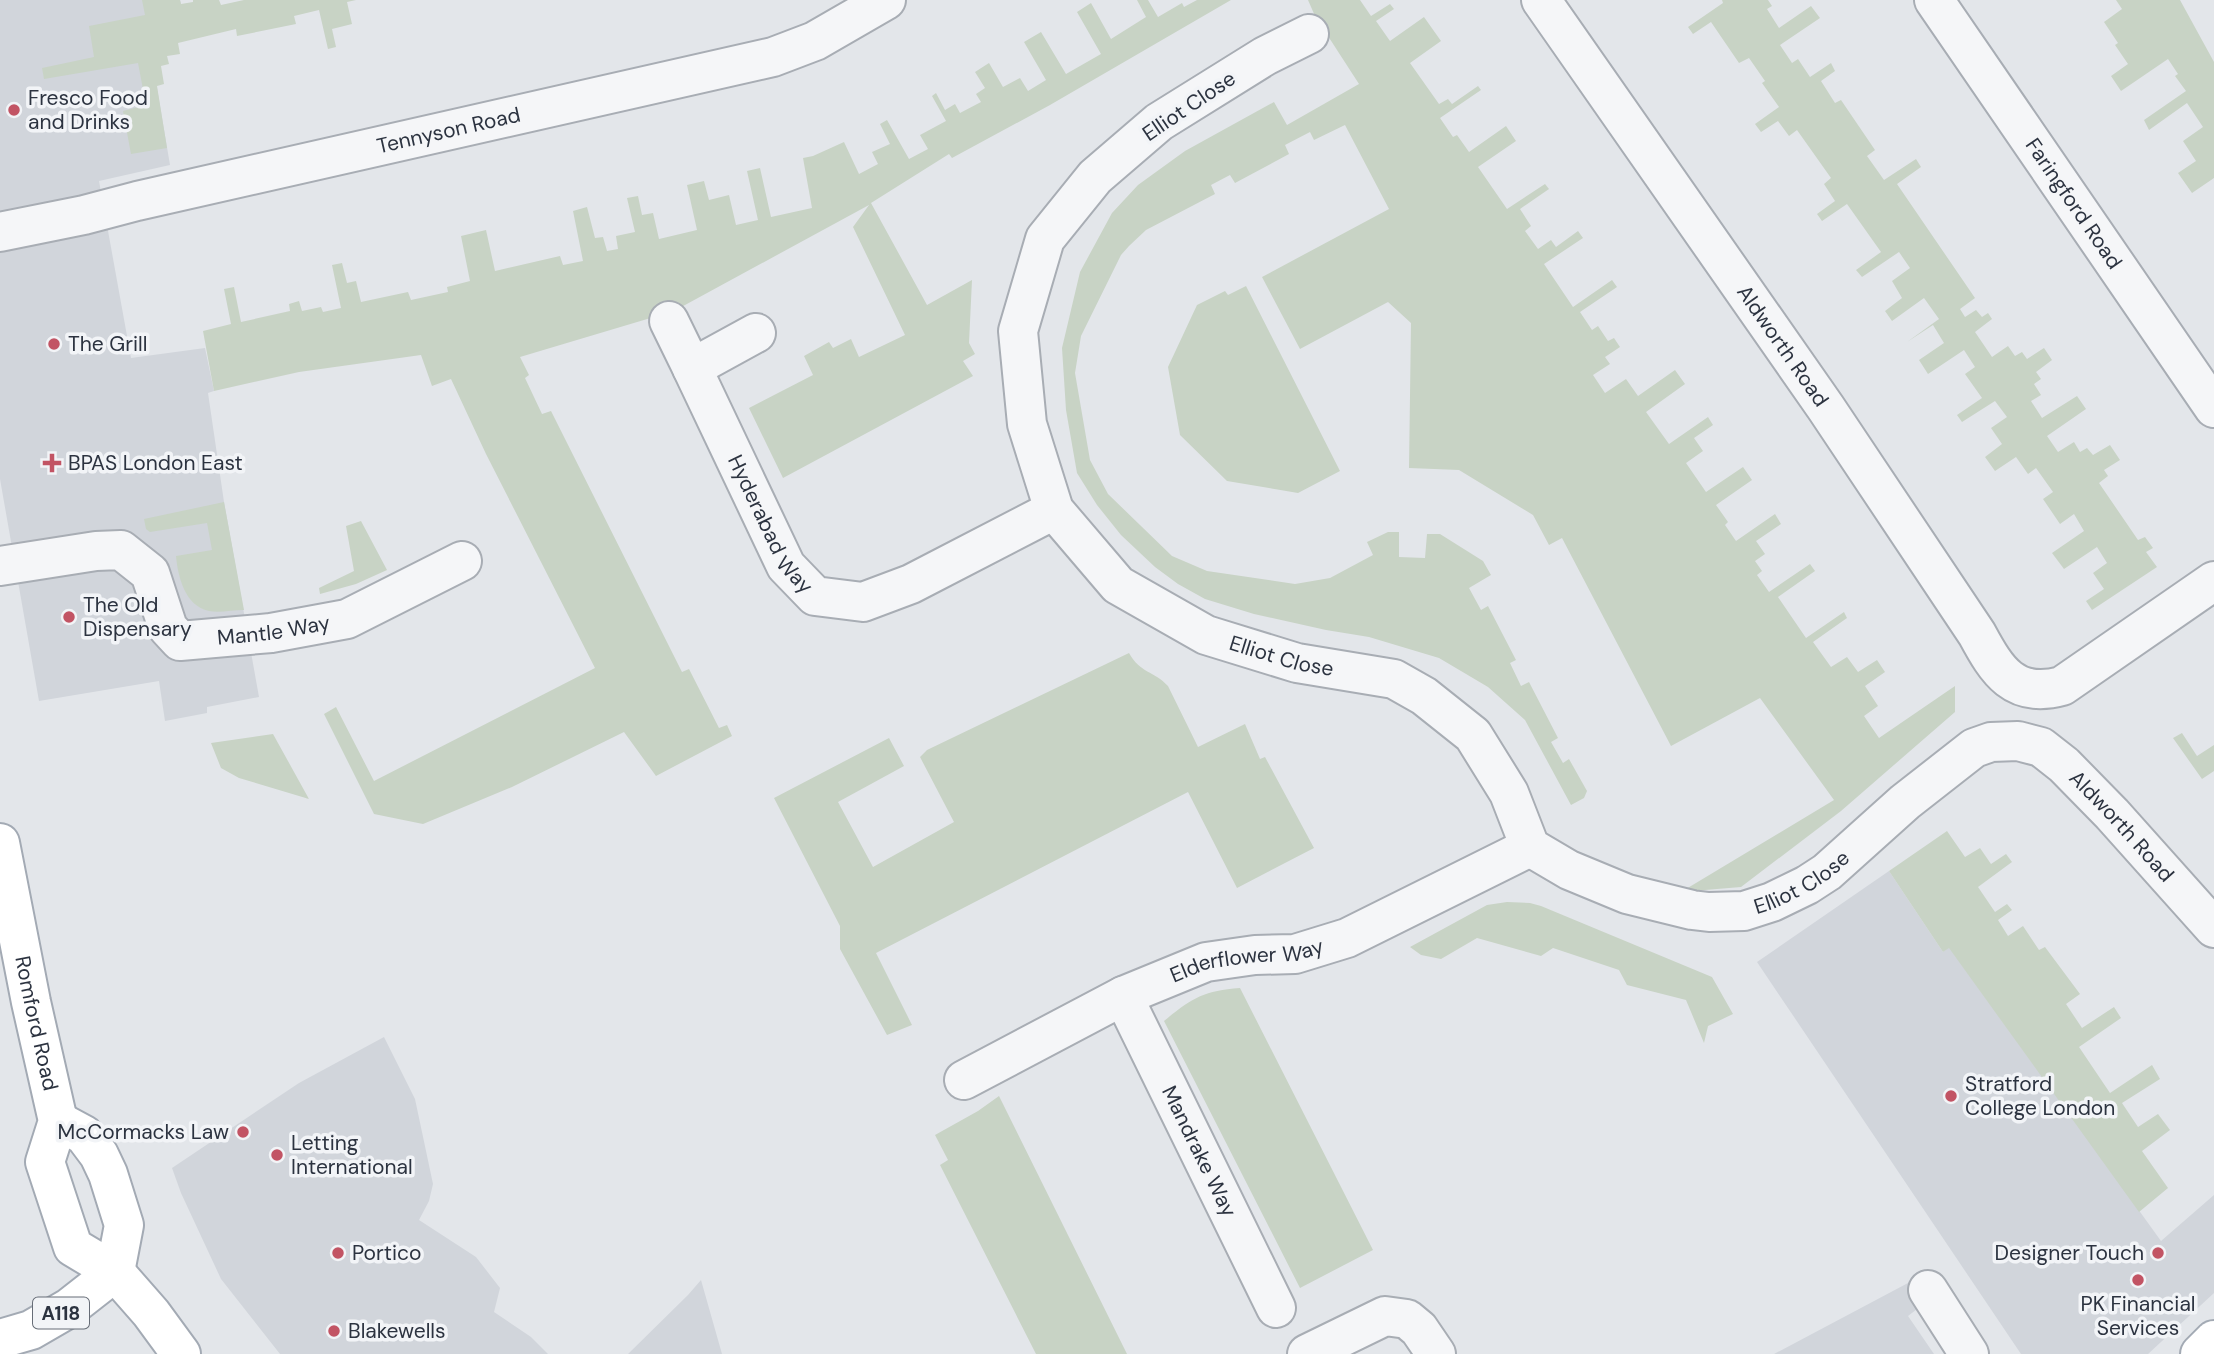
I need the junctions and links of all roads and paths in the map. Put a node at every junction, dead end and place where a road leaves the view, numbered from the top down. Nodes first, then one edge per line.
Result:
1 (886, 0) edge
2 (1541, 0) edge
3 (1934, 0) edge
4 (1309, 34) dead end
5 (0, 232) edge
6 (669, 321) dead end
7 (757, 333) dead end
8 (692, 368) junction
9 (2214, 408) edge
10 (1054, 510) junction
11 (462, 562) dead end
12 (0, 566) edge
13 (2214, 581) edge
14 (2018, 741) joint
15 (0, 843) edge
16 (1530, 847) junction
17 (2214, 928) edge
18 (1123, 996) junction
19 (964, 1080) dead end
20 (58, 1121) junction
21 (115, 1272) junction
22 (1928, 1290) dead end
23 (1276, 1308) dead end
24 (0, 1339) edge
25 (2214, 1340) edge
26 (181, 1354) edge
27 (1307, 1354) edge
28 (1436, 1354) edge
29 (1969, 1354) edge
30 (2200, 1354) edge

1 - 5 street, Tennyson Road
2 - 13 street, Aldworth Road
3 - 9 street, Faringford Road
4 - 10 street, Elliot Close
6 - 8 street, Hyderabad Way
7 - 8 street
8 - 10 street, Hyderabad Way
10 - 16 street, Elliot Close
11 - 12 street, Mantle Way
14 - 16 street, Elliot Close
14 - 17 street, Aldworth Road
15 - 20 main road, Romford Road
16 - 18 street, Elderflower Way
18 - 19 street, Elderflower Way
18 - 23 street, Mandrake Way
20 - 21 main road
20 - 21 main road
21 - 24 main road, A118
21 - 26 main road
22 - 29 street
25 - 30 main road
27 - 28 street

